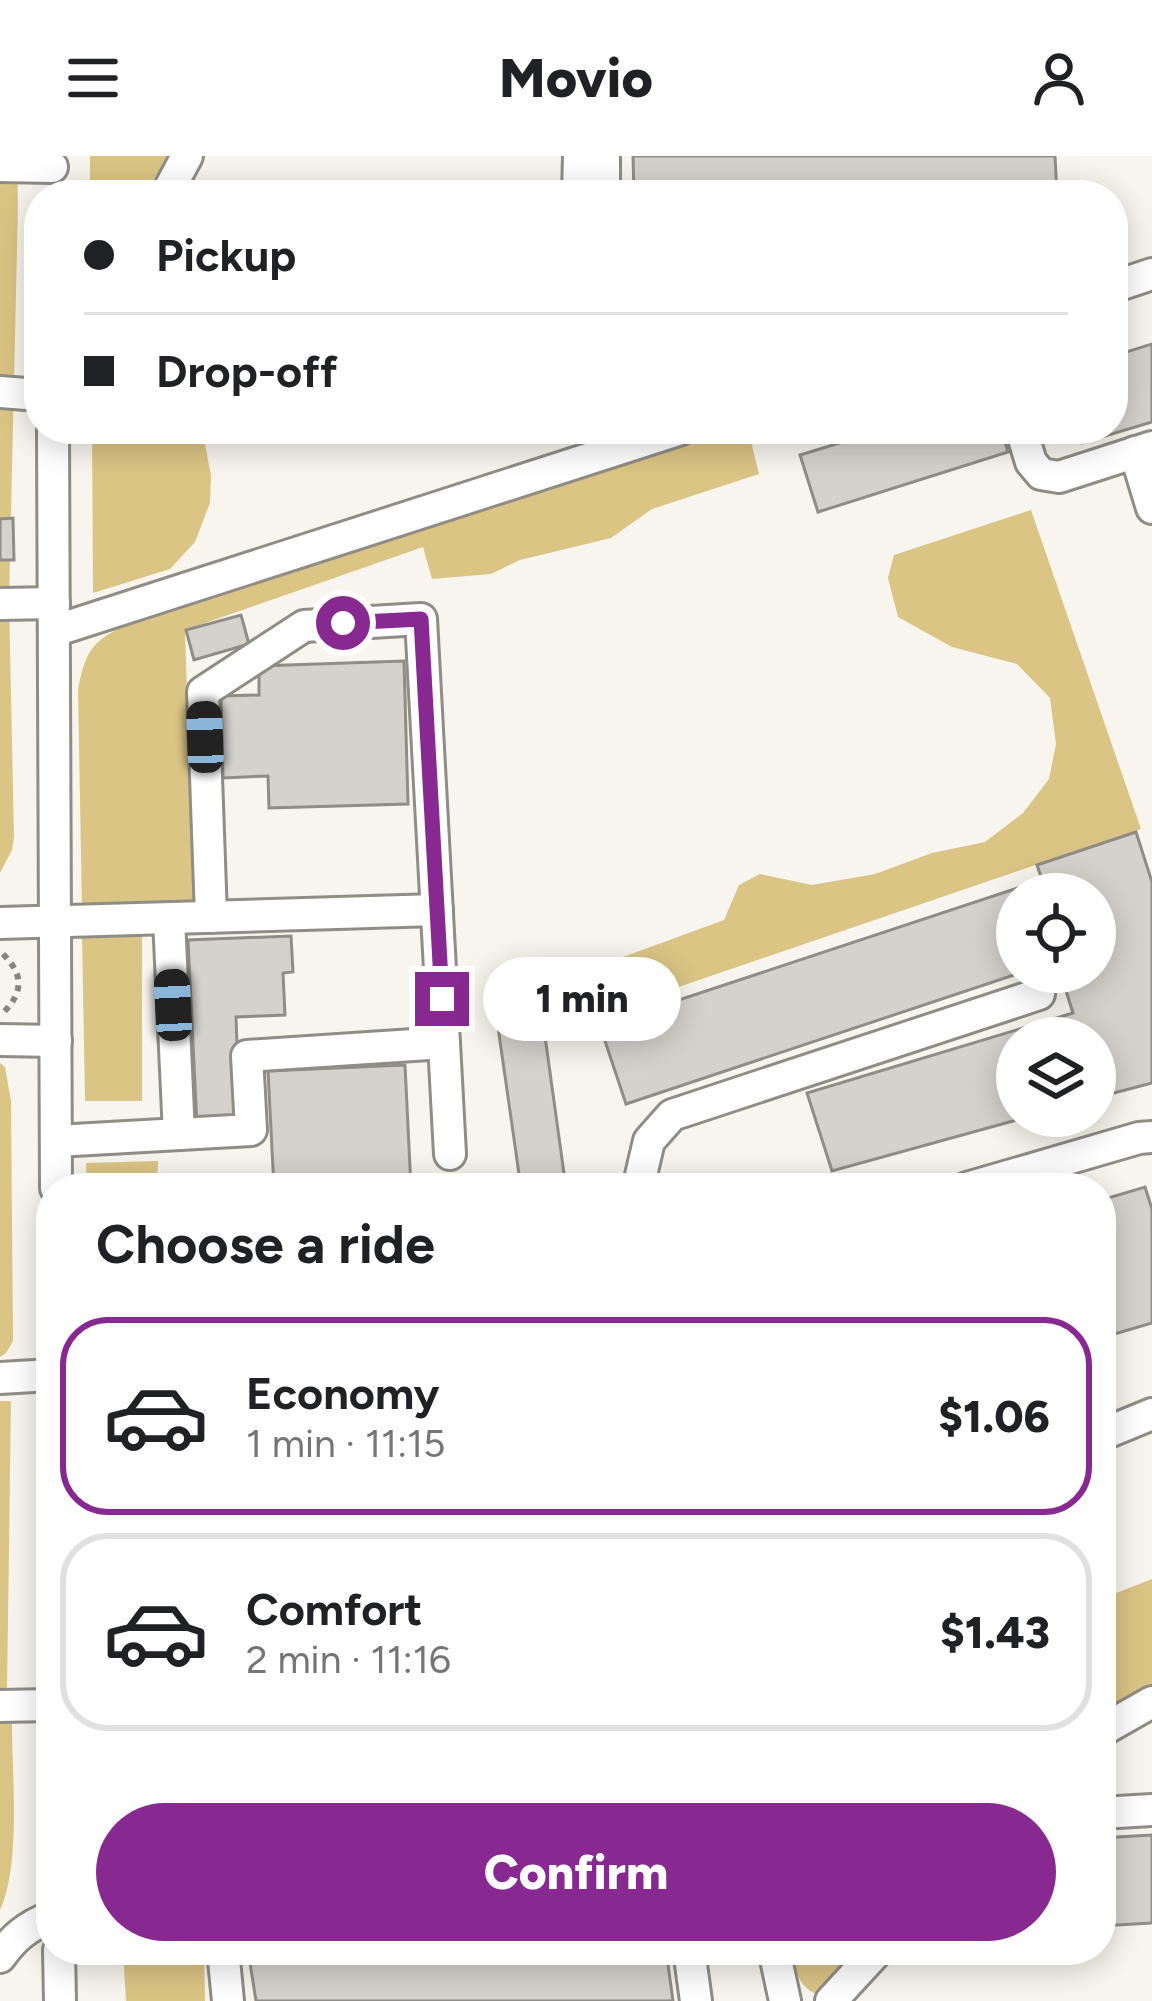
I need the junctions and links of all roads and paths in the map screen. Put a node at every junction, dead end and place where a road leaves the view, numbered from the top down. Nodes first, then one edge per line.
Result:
1 (0, 166) edge
2 (52, 173) edge
3 (53, 444) edge
4 (598, 444) edge
5 (1026, 444) edge
6 (1144, 450) edge
7 (1152, 508) edge
8 (0, 604) edge
9 (54, 617) junction
10 (437, 910) junction
11 (211, 917) junction
12 (169, 919) junction
13 (55, 922) junction
14 (0, 923) edge
15 (0, 951) edge
16 (1040, 994) dead end
17 (2, 1026) edge
18 (56, 1041) junction
19 (444, 1043) junction
20 (179, 1135) junction
21 (1152, 1137) edge
22 (56, 1141) junction
23 (450, 1154) dead end
24 (56, 1173) edge
25 (642, 1173) edge
26 (1019, 1173) edge
27 (36, 1376) edge
28 (0, 1378) edge
29 (1152, 1414) edge
30 (1116, 1430) edge
31 (1152, 1702) edge
32 (36, 1705) edge
33 (0, 1706) edge
34 (1116, 1722) edge
35 (1152, 1810) edge
36 (1116, 1812) edge
37 (36, 1923) edge
38 (0, 1957) edge
39 (59, 1965) edge
40 (224, 1965) edge
41 (691, 1965) edge
42 (777, 1965) edge
43 (864, 1965) edge
44 (60, 2001) edge
45 (228, 2001) edge
46 (696, 2001) edge
47 (784, 2001) edge
48 (831, 2001) edge

1 - 2 street
3 - 9 street
4 - 9 street
5 - 6 street
6 - 7 street
8 - 9 street
9 - 13 street
10 - 11 street
10 - 11 street
10 - 19 street
11 - 12 street
12 - 13 street
12 - 20 street
13 - 14 street
13 - 18 street
15 - 17 path
16 - 25 street
17 - 18 street
18 - 22 street
19 - 20 street
19 - 23 street
20 - 22 street
21 - 26 street
22 - 24 street
27 - 28 street
29 - 30 street
31 - 34 street
32 - 33 street
35 - 36 street
37 - 38 street
39 - 44 street
40 - 45 street
41 - 46 street
42 - 47 street
43 - 48 street

